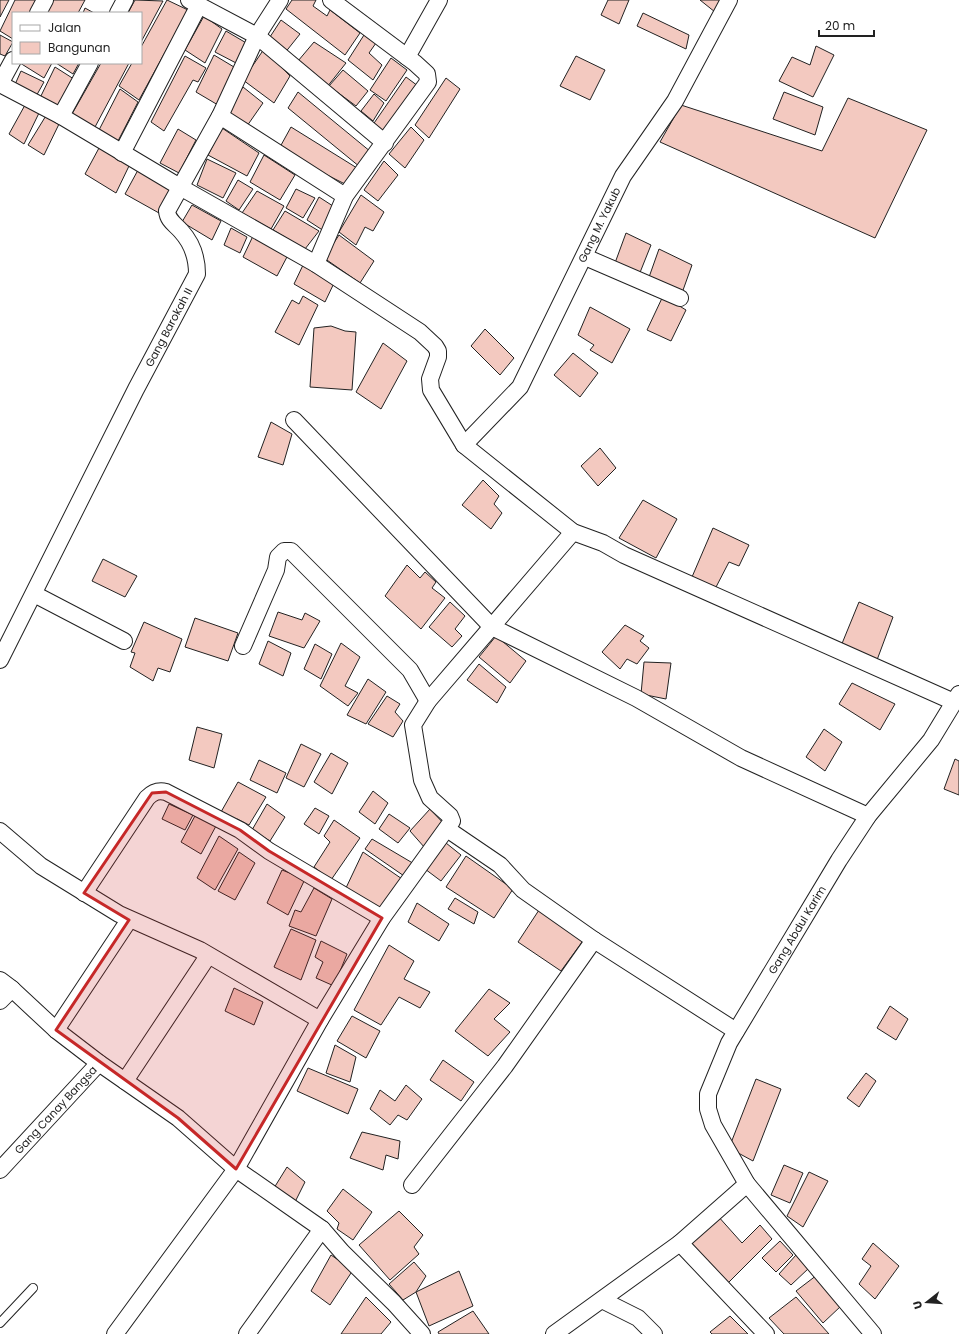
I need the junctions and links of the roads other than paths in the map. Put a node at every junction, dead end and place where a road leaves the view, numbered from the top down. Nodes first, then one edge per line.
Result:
1 (45, 0) edge
2 (125, 0) edge
3 (280, 0) edge
4 (331, 0) edge
5 (439, 0) edge
6 (729, 0) edge
7 (194, 3) edge
8 (39, 12) edge
9 (119, 12) edge
10 (257, 36) junction
11 (407, 57) junction
12 (12, 62) edge
13 (89, 64) edge
14 (61, 116) junction
15 (220, 116) junction
16 (385, 143) junction
17 (122, 153) junction
18 (180, 187) junction
19 (345, 196) junction
20 (585, 257) junction
21 (316, 264) junction
22 (680, 298) dead end
23 (294, 420) dead end
24 (464, 445) junction
25 (573, 532) junction
26 (34, 594) junction
27 (492, 627) junction
28 (124, 641) dead end
29 (243, 646) dead end
30 (0, 660) edge
31 (957, 698) edge
32 (428, 701) junction
33 (868, 816) junction
34 (447, 829) junction
35 (0, 831) edge
36 (84, 893) junction
37 (382, 918) junction
38 (129, 920) junction
39 (594, 940) junction
40 (208, 956) junction
41 (6, 984) edge
42 (0, 1001) edge
43 (320, 1020) junction
44 (56, 1030) junction
45 (736, 1031) junction
46 (99, 1063) junction
47 (125, 1081) junction
48 (236, 1169) junction
49 (0, 1170) edge
50 (747, 1184) junction
51 (412, 1185) dead end
52 (322, 1229) junction
53 (680, 1244) junction
54 (33, 1288) dead end
55 (602, 1300) junction
56 (0, 1323) edge
57 (116, 1334) edge
58 (247, 1334) edge
59 (422, 1334) edge
60 (554, 1334) edge
61 (654, 1334) edge
62 (766, 1334) edge
63 (873, 1334) edge

1 - 8 street
2 - 9 street
3 - 10 street, Gang Barokah II
4 - 11 street
5 - 11 street
6 - 20 street, Gang M. Yakub
7 - 10 street
7 - 17 street
10 - 15 street, Gang Barokah II
10 - 16 street
11 - 16 street
12 - 14 street
13 - 14 street
14 - 17 street
15 - 18 street, Gang Barokah II
15 - 19 street
16 - 19 street
17 - 18 street
18 - 21 street
18 - 26 street, Gang Barokah II
19 - 21 street
20 - 22 street
20 - 24 street, Gang M. Yakub
21 - 24 street
23 - 27 street
24 - 25 street
25 - 27 street
25 - 31 street
26 - 28 street
26 - 30 street, Gang Barokah II
27 - 32 street
27 - 33 street
29 - 32 street
31 - 33 street, Gang Abdul Karim
32 - 34 street
33 - 45 street, Gang Abdul Karim
34 - 37 street
34 - 39 street
35 - 36 street
36 - 37 street
36 - 38 street
37 - 43 street
38 - 40 street
38 - 44 street
39 - 45 street
39 - 51 street
40 - 43 street
40 - 47 street
41 - 42 street
41 - 44 street, Gang Canay Bangsa
43 - 48 street
44 - 46 street, Gang Canay Bangsa
45 - 50 street, Gang Abdul Karim
46 - 47 street
46 - 49 street, Gang Canay Bangsa
47 - 48 street
48 - 52 street
48 - 57 street
50 - 53 street
50 - 63 street, Gang Abdul Karim
52 - 58 street
52 - 59 street
53 - 55 street
53 - 62 street
54 - 56 lane
55 - 60 street
55 - 61 street

